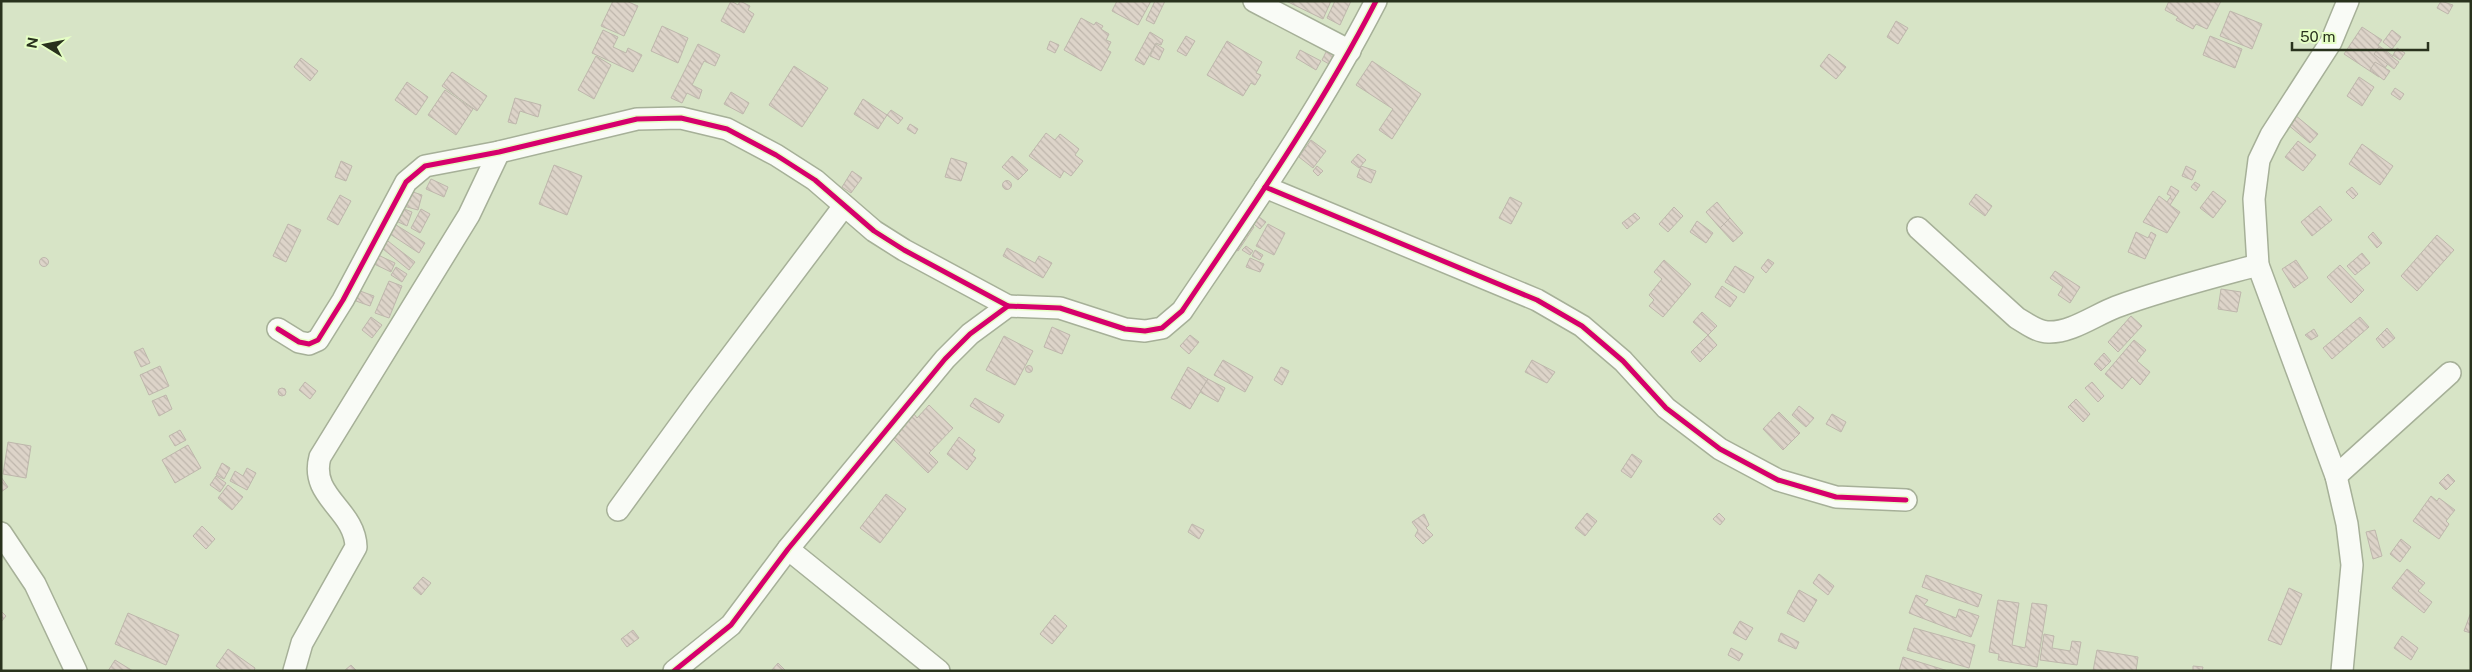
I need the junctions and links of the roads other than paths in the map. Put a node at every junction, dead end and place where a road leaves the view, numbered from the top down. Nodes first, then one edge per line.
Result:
1 (1254, 1) edge
2 (1376, 1) edge
3 (2348, 1) edge
4 (1350, 51) junction
5 (499, 152) junction
6 (1264, 188) junction
7 (844, 206) junction
8 (1918, 228) dead end
9 (2258, 264) junction
10 (1008, 306) junction
11 (278, 329) dead end
12 (2450, 373) dead end
13 (2336, 476) junction
14 (1906, 500) dead end
15 (618, 510) dead end
16 (1, 533) edge
17 (788, 548) junction
18 (76, 671) edge
19 (294, 671) edge
20 (674, 671) edge
21 (939, 671) edge
22 (2342, 671) edge

1 - 4 street
2 - 4 street
3 - 9 street
4 - 6 street
5 - 7 street
5 - 11 street
5 - 19 street
6 - 10 street
6 - 14 street
7 - 10 street
7 - 15 street
8 - 9 street
9 - 13 street
10 - 17 street
12 - 13 street
13 - 22 street
16 - 18 street
17 - 20 street
17 - 21 street

